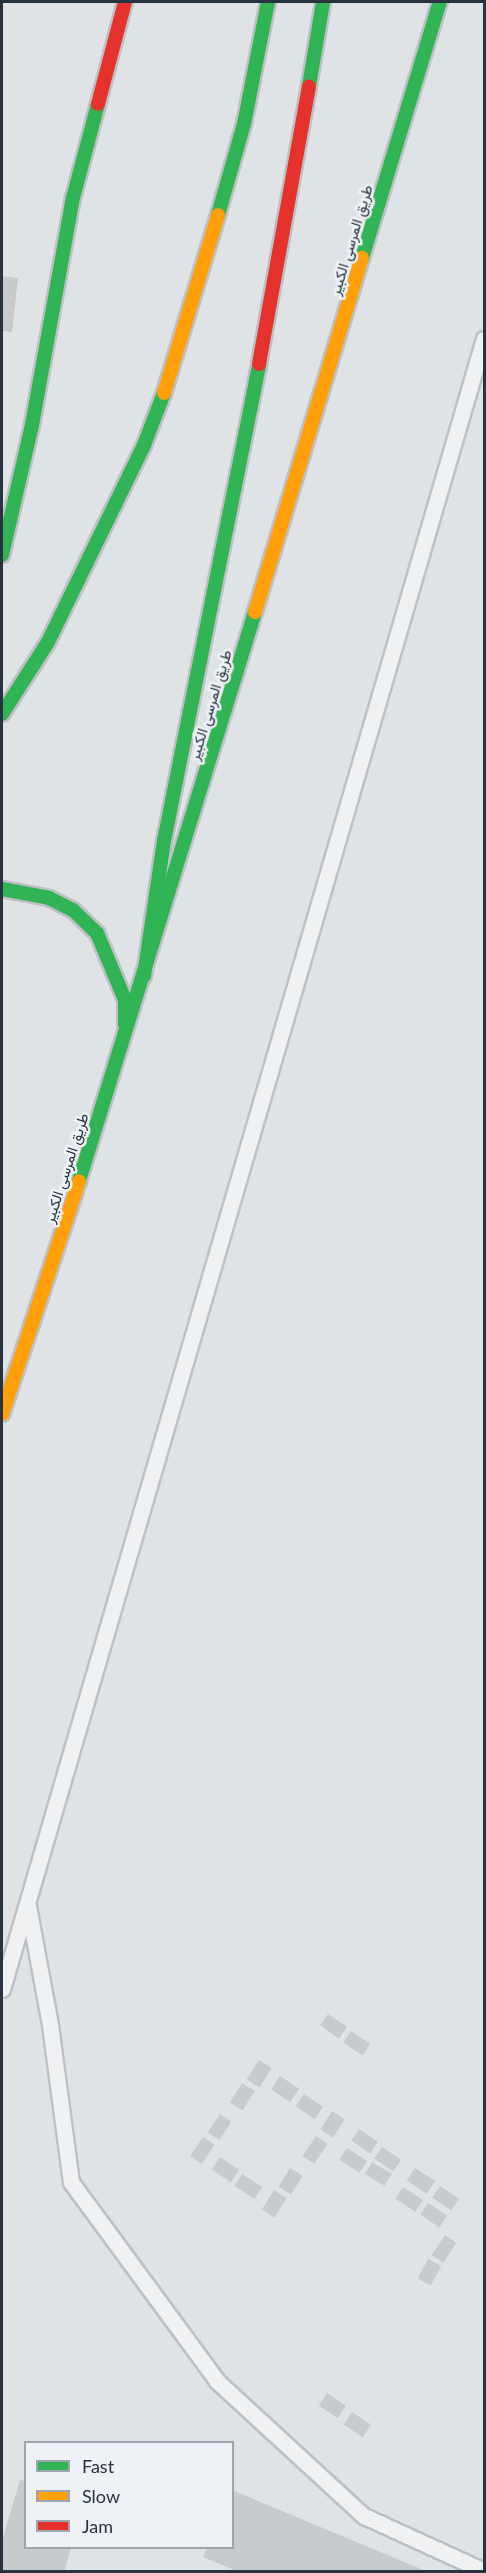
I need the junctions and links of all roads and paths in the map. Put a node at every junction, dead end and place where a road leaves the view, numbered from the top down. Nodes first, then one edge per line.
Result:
1 (125, 2) edge
2 (268, 2) edge
3 (323, 2) edge
4 (440, 2) edge
5 (484, 339) edge
6 (2, 555) edge
7 (2, 714) edge
8 (2, 889) edge
9 (144, 976) junction
10 (125, 1040) junction
11 (2, 1414) edge
12 (28, 1902) junction
13 (2, 1989) edge
14 (484, 2571) edge

1 - 6 main road
2 - 7 main road
3 - 9 main road
4 - 9 main road, طريق المرسى الكبير
5 - 12 lane
8 - 10 main road
9 - 10 main road, طريق المرسى الكبير
10 - 11 main road, طريق المرسى الكبير
12 - 13 lane
12 - 14 lane

